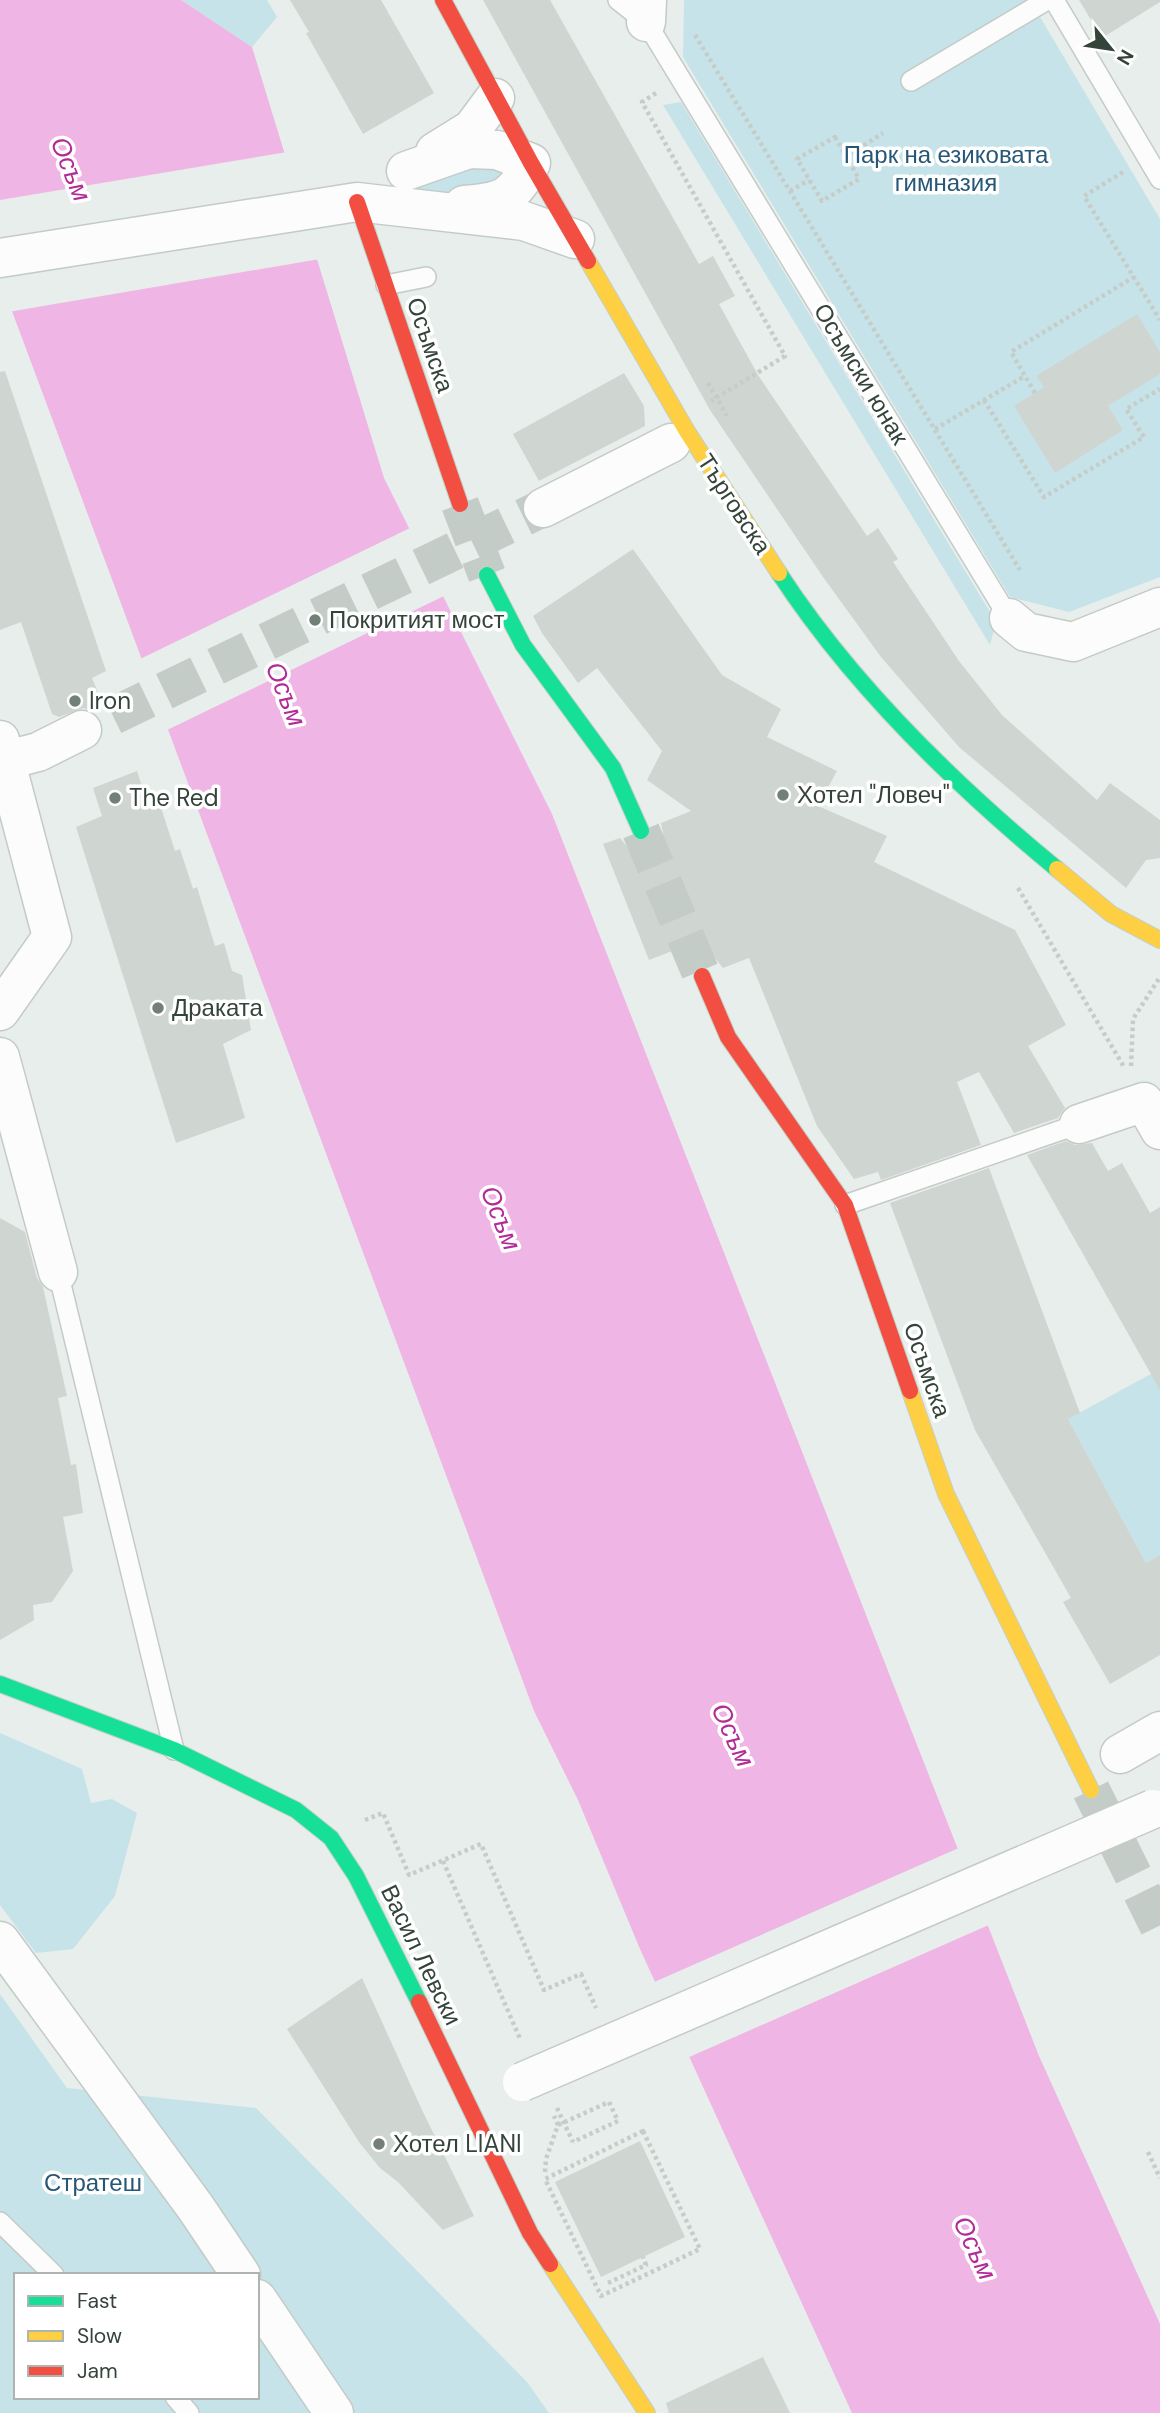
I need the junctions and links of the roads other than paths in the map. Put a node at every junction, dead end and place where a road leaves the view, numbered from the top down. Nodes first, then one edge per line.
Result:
1 (443, 0) edge
2 (1047, 0) edge
3 (1054, 0) edge
4 (637, 7) edge
5 (911, 81) dead end
6 (495, 98) junction
7 (531, 163) junction
8 (406, 171) junction
9 (1160, 178) edge
10 (342, 203) junction
11 (416, 208) junction
12 (575, 239) junction
13 (0, 258) edge
14 (426, 277) dead end
15 (386, 285) junction
16 (671, 443) dead end
17 (460, 504) tunnel mouth
18 (543, 508) tunnel mouth
19 (487, 575) tunnel mouth
20 (1160, 607) edge
21 (1009, 618) joint
22 (82, 730) tunnel mouth
23 (2, 754) edge
24 (641, 831) tunnel mouth
25 (1160, 919) edge
26 (1129, 926) junction
27 (1160, 940) edge
28 (702, 976) tunnel mouth
29 (0, 1011) edge
30 (0, 1056) edge
31 (1152, 1116) edge
32 (1079, 1124) joint
33 (845, 1205) junction
34 (58, 1272) joint
35 (0, 1684) edge
36 (1160, 1731) edge
37 (174, 1750) junction
38 (1120, 1754) dead end
39 (1091, 1790) tunnel mouth
40 (1157, 1808) edge
41 (0, 1941) edge
42 (522, 2082) dead end
43 (0, 2222) edge
44 (52, 2273) edge
45 (240, 2273) edge
46 (259, 2302) edge
47 (177, 2399) edge
48 (189, 2413) edge
49 (334, 2413) edge
50 (647, 2413) edge

1 - 6 street, Търговска
2 - 5 lane
3 - 9 lane
4 - 21 lane, Осъмски юнак
6 - 7 street, Търговска
6 - 8 street
7 - 8 street
7 - 11 street
7 - 12 street, Търговска
8 - 10 street
10 - 11 street
10 - 13 street
10 - 15 street, Осъмска
11 - 12 street
12 - 26 street, Търговска
14 - 15 lane
15 - 17 street, Осъмска
16 - 18 street
19 - 24 street
20 - 21 street, Осъмски юнак
22 - 23 street
23 - 29 street
25 - 26 street
26 - 27 street, Търговска
28 - 33 street, Осъмска
30 - 34 street
31 - 32 street
32 - 33 lane
33 - 39 street, Осъмска
34 - 37 lane
35 - 37 street, Васил Левски
36 - 38 street
37 - 50 street, Васил Левски
40 - 42 street, bridge
41 - 45 street
43 - 44 lane
46 - 49 street
47 - 48 lane

